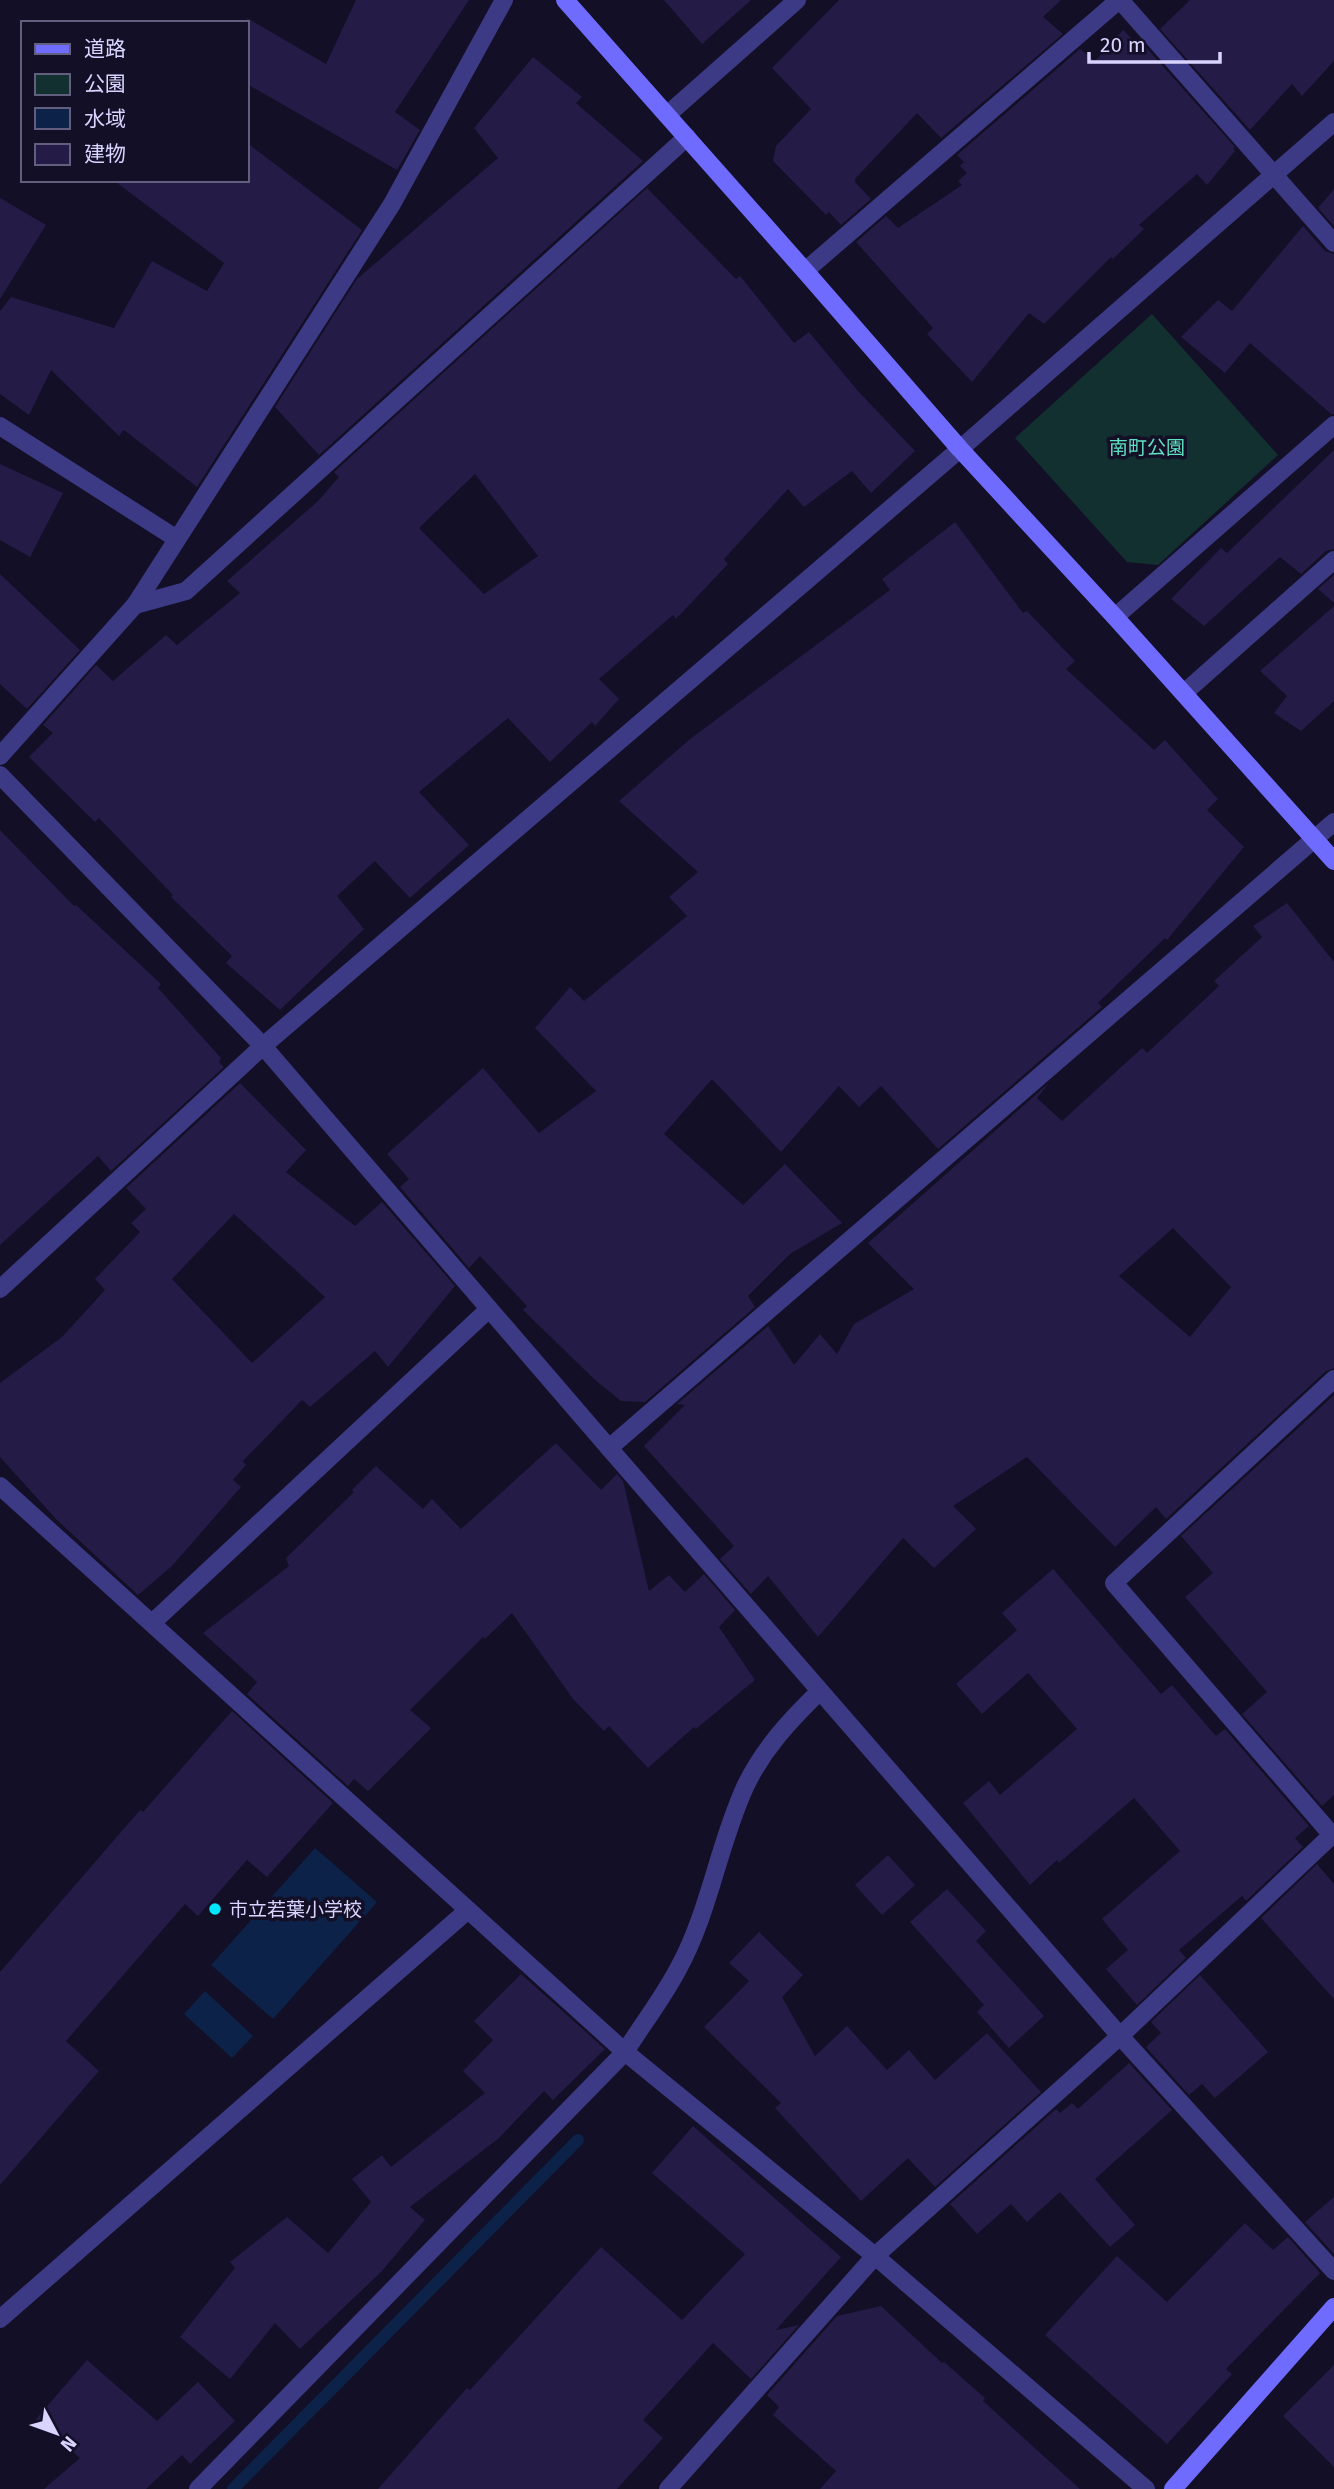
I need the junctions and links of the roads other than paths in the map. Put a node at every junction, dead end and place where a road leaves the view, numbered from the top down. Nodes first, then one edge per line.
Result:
1 (504, 0) edge
2 (565, 0) edge
3 (797, 0) edge
4 (1119, 0) edge
5 (667, 115) junction
6 (1334, 122) edge
7 (687, 137) junction
8 (1273, 175) junction
9 (1334, 243) edge
10 (806, 271) junction
11 (1334, 425) edge
12 (0, 426) edge
13 (960, 449) junction
14 (177, 539) junction
15 (1334, 560) edge
16 (135, 605) junction
17 (1115, 617) junction
18 (1184, 693) junction
19 (0, 756) edge
20 (0, 775) edge
21 (1334, 822) edge
22 (1315, 839) junction
23 (1334, 861) edge
24 (263, 1046) junction
25 (0, 1289) edge
26 (489, 1309) junction
27 (1334, 1379) edge
28 (608, 1448) junction
29 (0, 1486) edge
30 (152, 1623) junction
31 (820, 1691) junction
32 (1333, 1834) edge
33 (468, 1910) junction
34 (1120, 2036) junction
35 (625, 2052) junction
36 (875, 2256) junction
37 (1334, 2271) edge
38 (1334, 2307) edge
39 (0, 2319) edge
40 (198, 2489) edge
41 (668, 2489) edge
42 (1146, 2489) edge
43 (1173, 2489) edge

1 - 14 street
2 - 5 street
3 - 5 street
4 - 8 street
4 - 10 street
5 - 7 street
6 - 8 street
7 - 10 street
7 - 16 street
8 - 9 street
8 - 13 street
10 - 13 street
11 - 17 street
12 - 14 street
13 - 17 street
13 - 24 street
14 - 16 street
15 - 18 street
16 - 19 street
17 - 18 street
18 - 22 street
20 - 24 street
21 - 22 street
22 - 23 street
22 - 28 street
24 - 25 street
24 - 26 street
26 - 28 street
26 - 30 street
27 - 32 street
28 - 31 street
29 - 30 street
30 - 33 street
31 - 34 street
31 - 35 street
32 - 34 street
33 - 35 street
33 - 39 street
34 - 36 street
34 - 37 street
35 - 36 street
35 - 40 street
36 - 41 street
36 - 42 street
38 - 43 street

